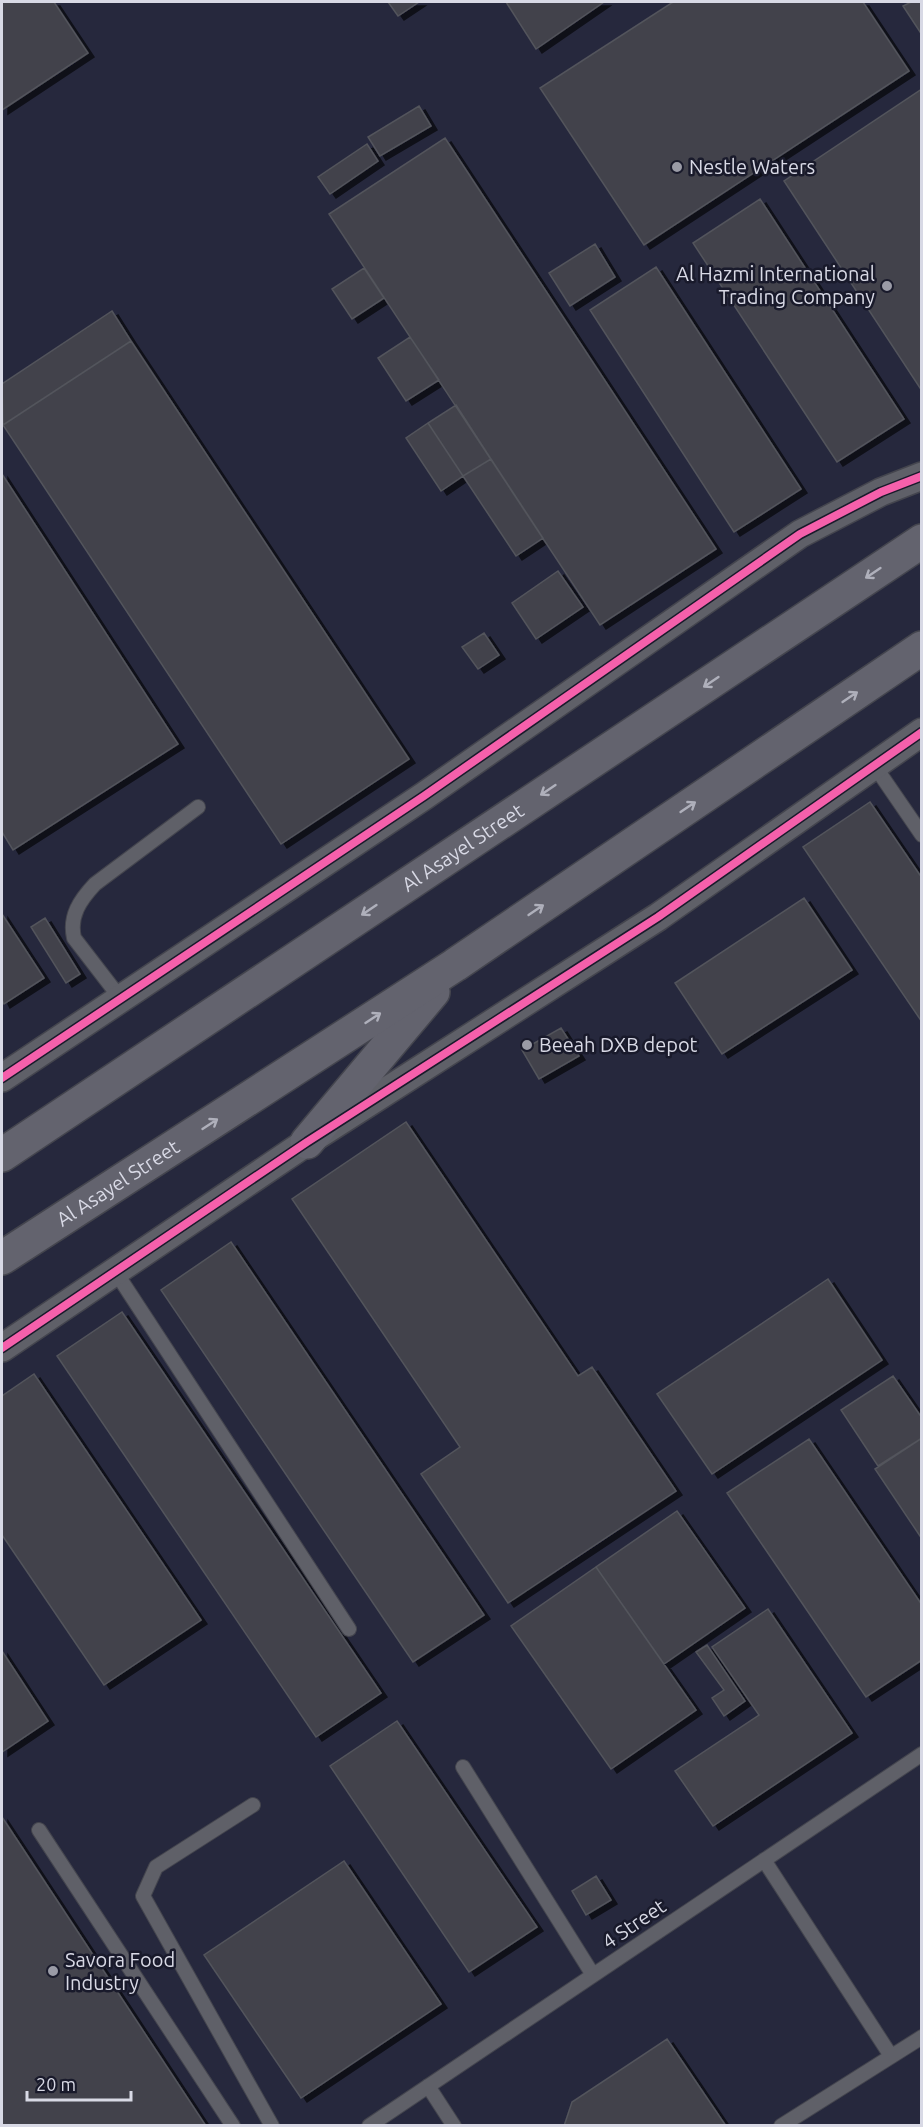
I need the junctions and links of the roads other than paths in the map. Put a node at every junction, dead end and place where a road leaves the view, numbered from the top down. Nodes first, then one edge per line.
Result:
1 (921, 476) edge
2 (921, 541) edge
3 (921, 648) edge
4 (921, 732) edge
5 (874, 765) junction
6 (198, 807) dead end
7 (921, 835) edge
8 (455, 965) junction
9 (121, 999) junction
10 (2, 1078) edge
11 (307, 1142) junction
12 (2, 1155) edge
13 (2, 1258) edge
14 (115, 1271) junction
15 (2, 1348) edge
16 (349, 1629) dead end
17 (921, 1754) edge
18 (463, 1767) dead end
19 (253, 1805) dead end
20 (39, 1830) dead end
21 (764, 1860) junction
22 (593, 1975) junction
23 (921, 2037) edge
24 (891, 2056) junction
25 (428, 2086) junction
26 (233, 2126) edge
27 (272, 2126) edge
28 (369, 2126) edge
29 (454, 2126) edge
30 (781, 2126) edge

1 - 9 street
2 -> 12 main road, Al Asayel Street
8 -> 3 main road, Al Asayel Street
4 - 5 street
5 - 7 lane
5 - 11 street
6 - 9 lane
8 - 11 main road
13 -> 8 main road, Al Asayel Street
9 - 10 street
11 - 14 street
14 - 15 street
14 - 16 lane
17 - 21 lane, 4 Street
18 - 22 lane
19 - 27 lane
20 - 26 lane
21 - 22 lane, 4 Street
21 - 24 lane
22 - 25 lane, 4 Street
23 - 24 lane
24 - 30 lane
25 - 28 lane, 4 Street
25 - 29 lane

